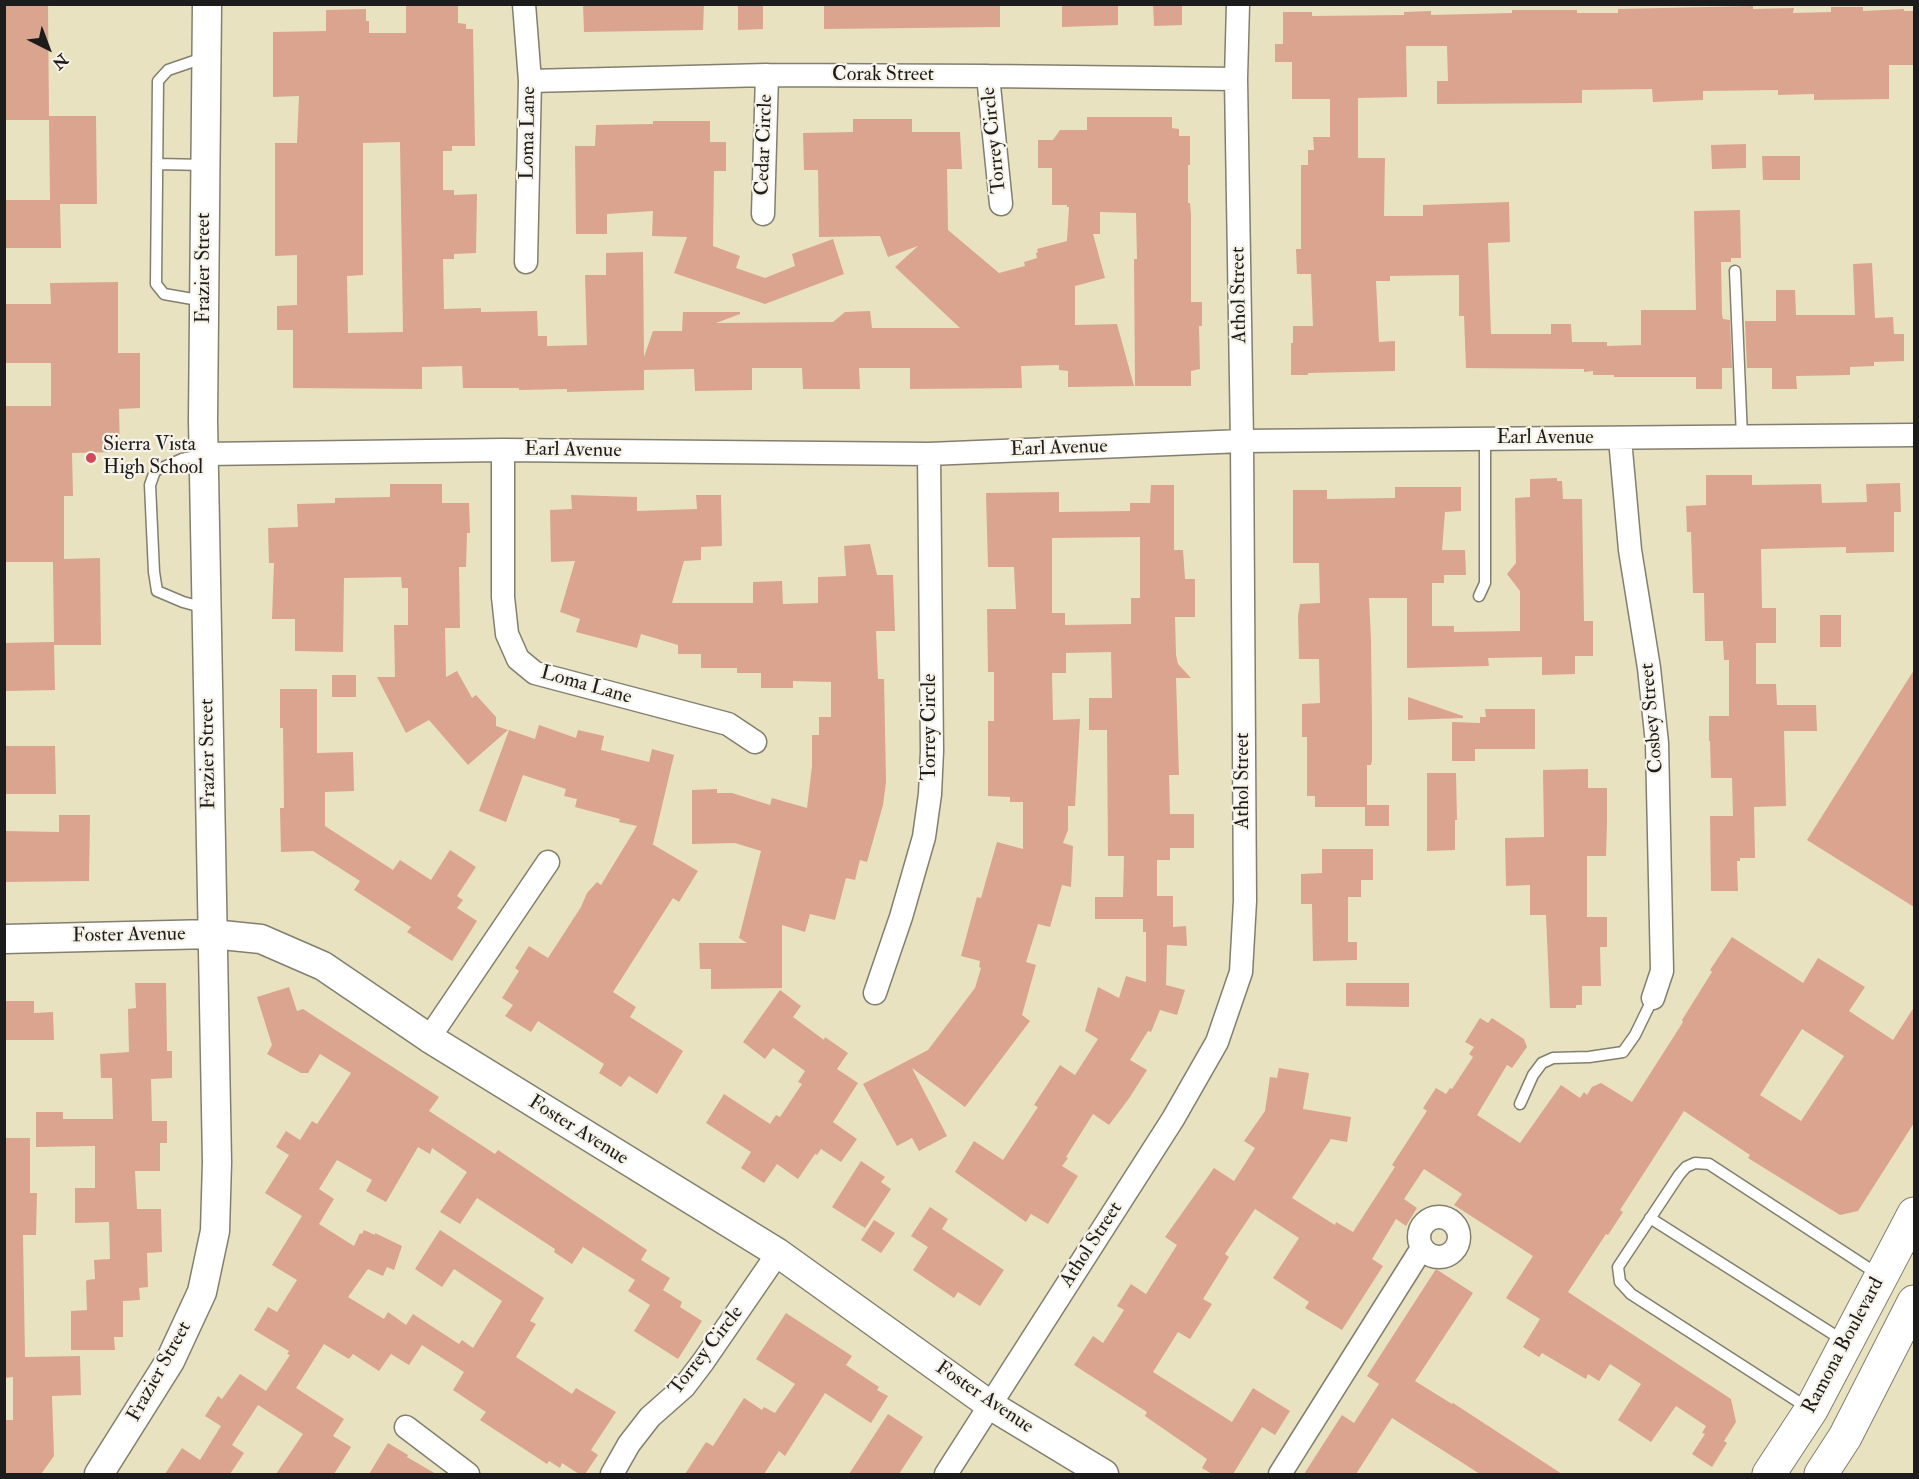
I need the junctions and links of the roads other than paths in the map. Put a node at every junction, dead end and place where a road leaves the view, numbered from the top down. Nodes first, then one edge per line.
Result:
1 (207, 4) edge
2 (524, 4) edge
3 (1238, 4) edge
4 (207, 57) junction
5 (768, 75) junction
6 (988, 76) junction
7 (1236, 79) junction
8 (530, 81) junction
9 (157, 164) junction
10 (206, 165) junction
11 (1001, 204) dead end
12 (763, 214) dead end
13 (526, 262) dead end
14 (1734, 272) dead end
15 (205, 301) junction
16 (1914, 435) edge
17 (1742, 437) junction
18 (1620, 439) junction
19 (1485, 440) junction
20 (1242, 441) junction
21 (503, 450) junction
22 (204, 454) junction
23 (929, 454) junction
24 (1479, 596) dead end
25 (207, 608) junction
26 (754, 742) dead end
27 (548, 862) dead end
28 (212, 934) junction
29 (4, 939) edge
30 (875, 993) dead end
31 (1653, 998) joint
32 (429, 1038) junction
33 (1520, 1104) dead end
34 (1914, 1214) edge
35 (1650, 1218) junction
36 (1422, 1248) dead end
37 (778, 1253) junction
38 (1881, 1276) junction
39 (1914, 1302) edge
40 (1847, 1342) junction
41 (990, 1404) junction
42 (1811, 1410) junction
43 (406, 1427) dead end
44 (1823, 1471) edge
45 (99, 1474) edge
46 (468, 1474) edge
47 (612, 1474) edge
48 (946, 1474) edge
49 (1104, 1474) edge
50 (1280, 1474) edge
51 (1769, 1474) edge

1 - 4 street, Frazier Street
2 - 8 street, Loma Lane
3 - 7 street, Athol Street
4 - 9 lane
4 - 10 street, Frazier Street
5 - 6 street, Corak Street
5 - 8 street, Corak Street
5 - 12 street, Cedar Circle
6 - 7 street, Corak Street
6 - 11 street, Torrey Circle
7 - 20 street, Athol Street
8 - 13 street, Loma Lane
9 - 10 lane
9 - 15 lane
10 - 15 street, Frazier Street
14 - 17 lane
15 - 22 street, Frazier Street
16 - 17 street, Earl Avenue
17 - 18 street, Earl Avenue
18 - 19 street, Earl Avenue
18 - 31 street, Cosbey Street
19 - 20 street, Earl Avenue
19 - 24 lane
20 - 23 street, Earl Avenue
20 - 41 street, Athol Street
21 - 22 street, Earl Avenue
21 - 23 street, Earl Avenue
21 - 26 street, Loma Lane
22 - 25 street, Frazier Street
22 - 25 lane
23 - 30 street, Torrey Circle
25 - 28 street, Frazier Street
27 - 32 street
28 - 29 street, Foster Avenue
28 - 32 street, Foster Avenue
28 - 45 street, Frazier Street
31 - 33 lane
32 - 37 street, Foster Avenue
34 - 38 main road, Ramona Boulevard
35 - 38 lane
35 - 40 lane
35 - 42 lane
36 - 50 street
37 - 41 street, Foster Avenue
37 - 47 street, Torrey Circle
38 - 40 main road, Ramona Boulevard
39 - 44 main road
40 - 42 main road, Ramona Boulevard
40 - 44 main road
41 - 48 street, Athol Street
41 - 49 street, Foster Avenue
42 - 51 main road, Ramona Boulevard
43 - 46 street

